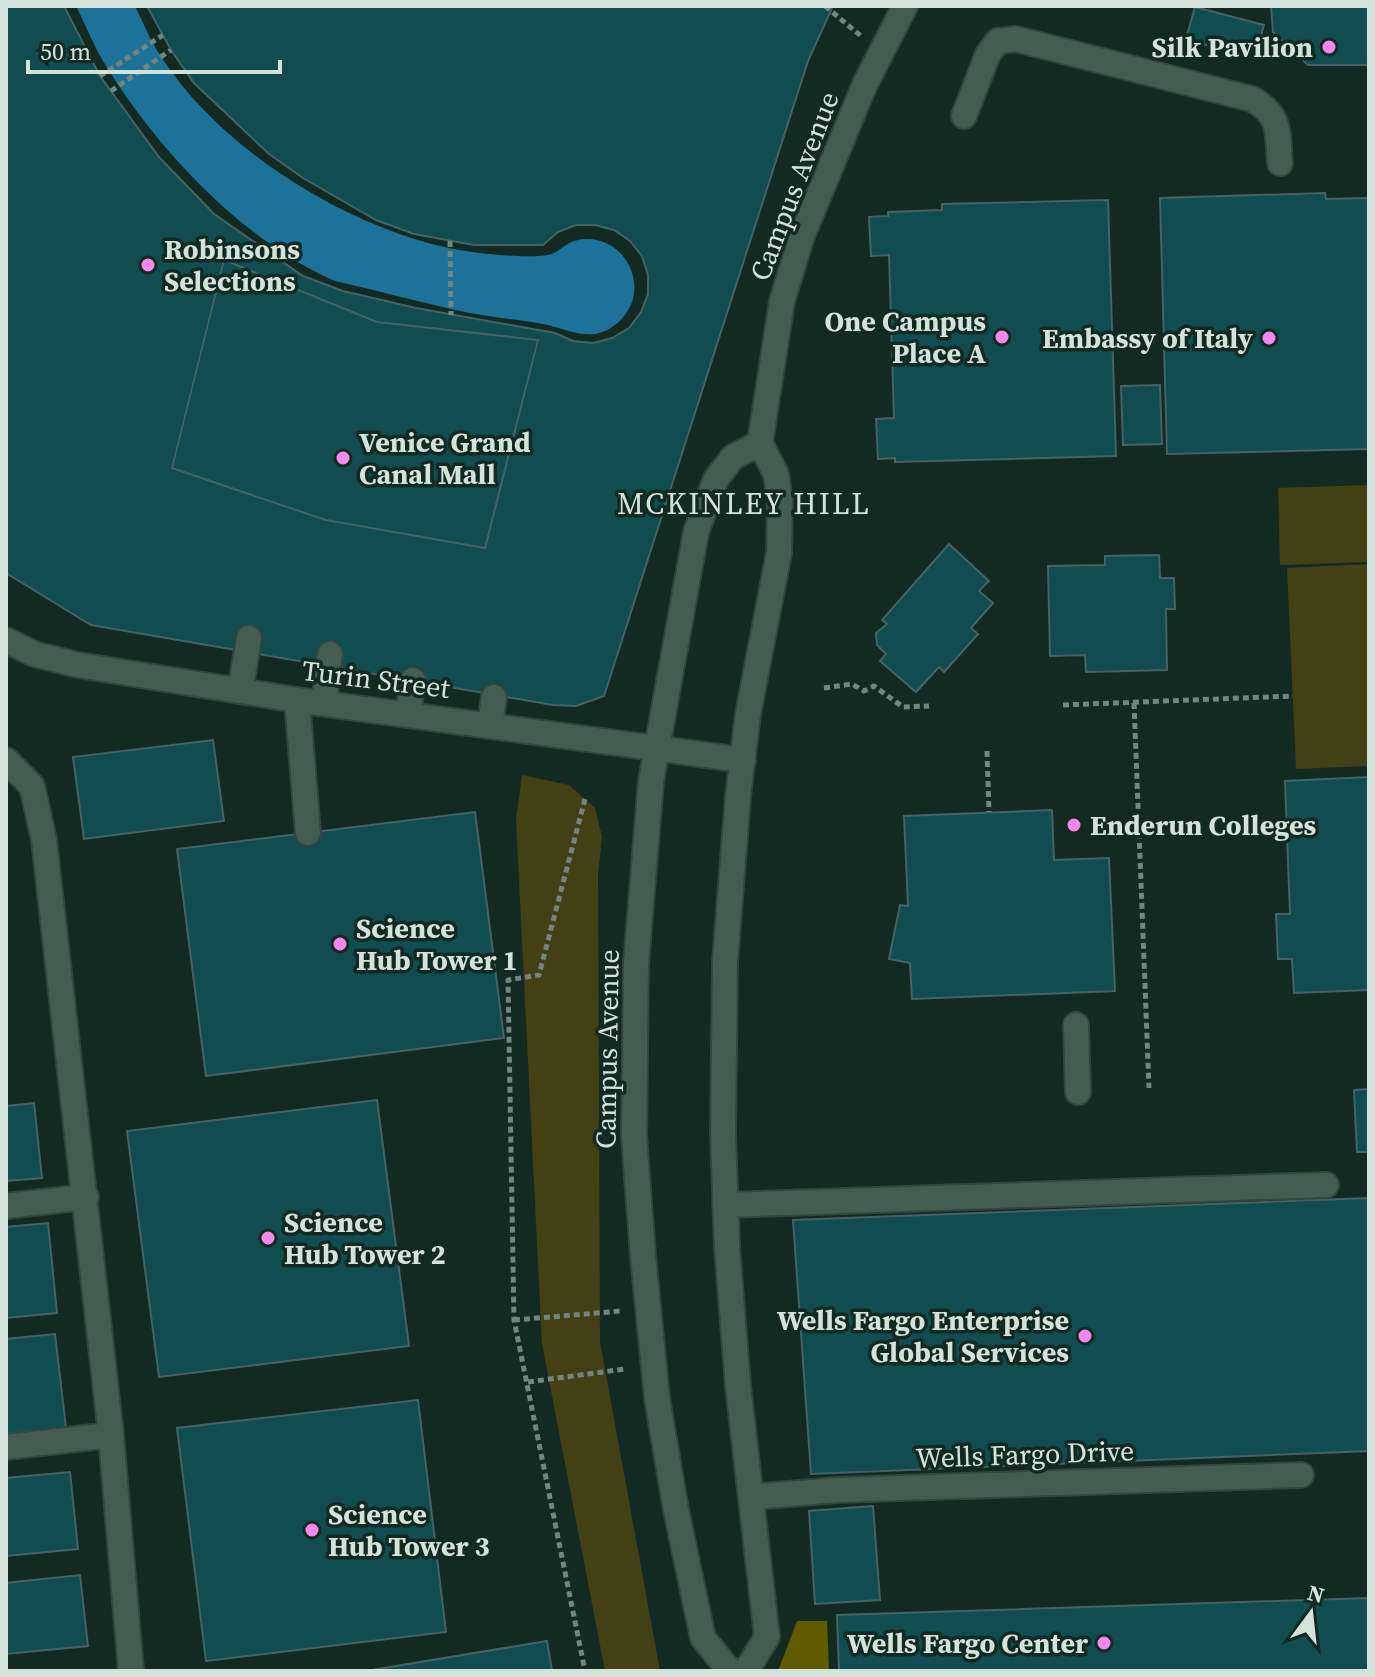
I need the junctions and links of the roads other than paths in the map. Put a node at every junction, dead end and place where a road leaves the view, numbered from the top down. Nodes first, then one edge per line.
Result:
1 (905, 6) edge
2 (964, 116) dead end
3 (1280, 163) dead end
4 (760, 443) junction
5 (249, 638) dead end
6 (6, 640) edge
7 (330, 654) dead end
8 (413, 680) dead end
9 (240, 691) junction
10 (494, 697) dead end
11 (297, 700) junction
12 (324, 703) junction
13 (408, 714) junction
14 (490, 725) junction
15 (657, 748) junction
16 (6, 760) edge
17 (743, 760) junction
18 (308, 833) dead end
19 (1076, 1025) dead end
20 (1078, 1092) dead end
21 (1326, 1185) dead end
22 (86, 1197) junction
23 (725, 1205) junction
24 (6, 1206) edge
25 (111, 1435) junction
26 (6, 1447) edge
27 (1301, 1475) dead end
28 (751, 1497) junction
29 (131, 1671) edge
30 (730, 1671) edge
31 (746, 1671) edge

1 - 4 street, Campus Avenue
2 - 3 street
4 - 15 street, Campus Avenue
4 - 17 street
5 - 9 street
6 - 9 street, Turin Street
7 - 12 street
8 - 13 street
9 - 11 street, Turin Street
10 - 14 street
11 - 12 street, Turin Street
11 - 18 street
12 - 13 street, Turin Street
13 - 14 street, Turin Street
14 - 15 street, Turin Street
15 - 17 street, Turin Street
15 - 30 street, Campus Avenue
16 - 22 street
17 - 23 street
19 - 20 street
21 - 23 street
22 - 24 street
22 - 25 street
23 - 28 street
25 - 26 street
25 - 29 street
27 - 28 street, Wells Fargo Drive
28 - 31 street

